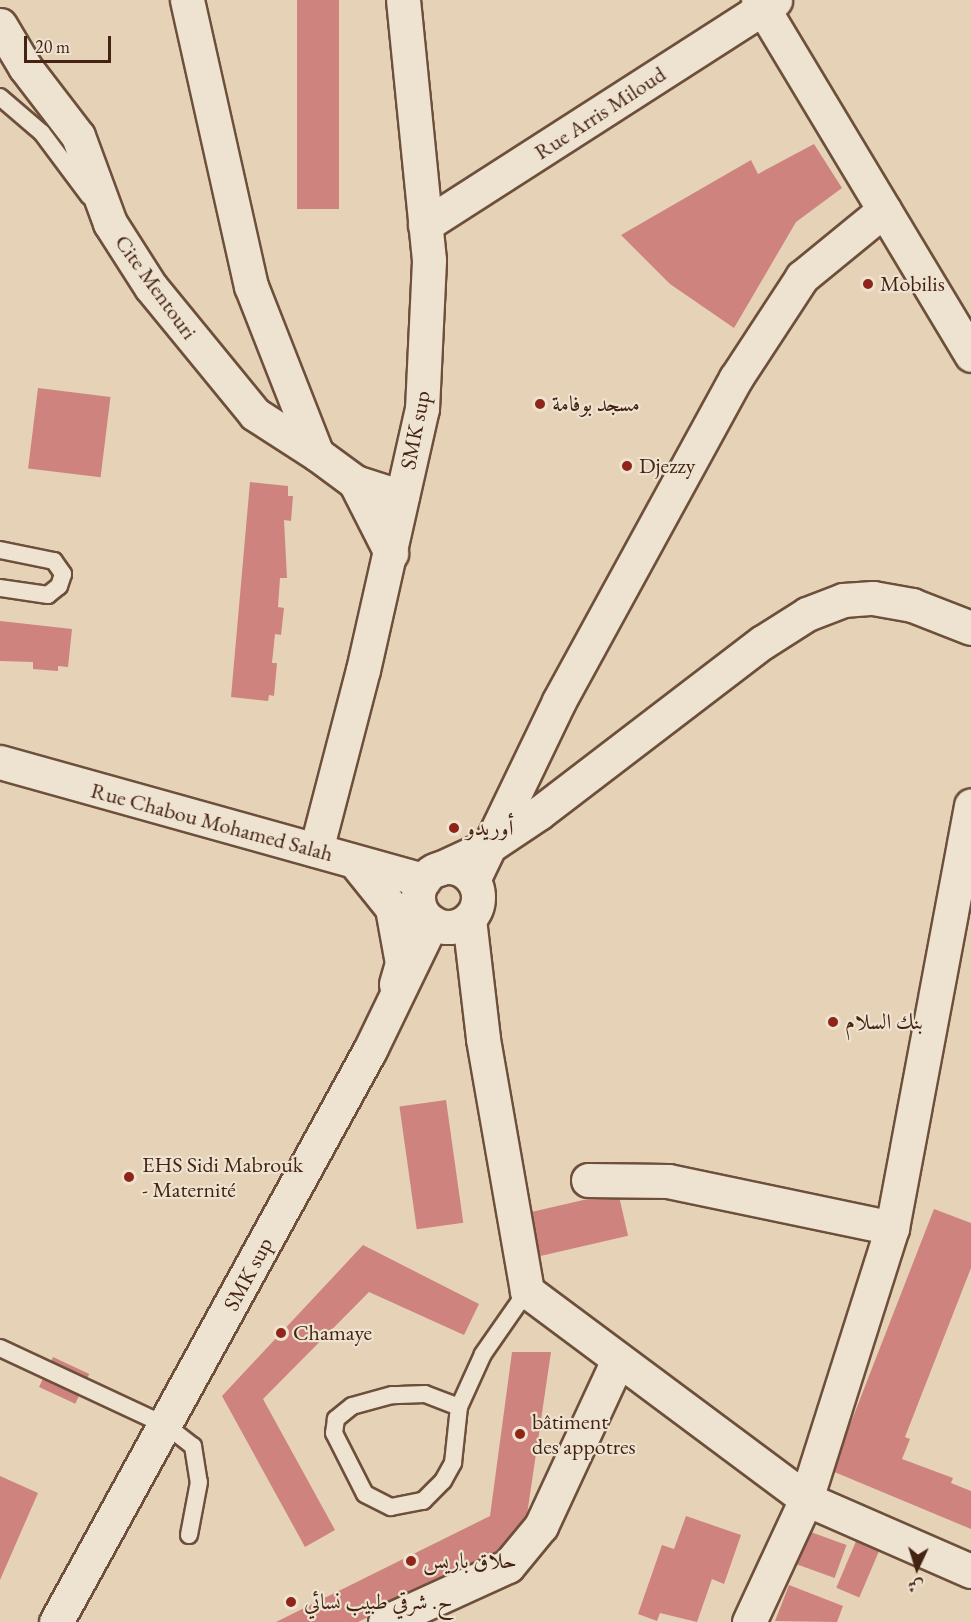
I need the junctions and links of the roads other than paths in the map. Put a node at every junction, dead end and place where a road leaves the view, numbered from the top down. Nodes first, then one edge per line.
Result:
1 (187, 0) edge
2 (403, 0) edge
3 (766, 3) edge
4 (0, 25) edge
5 (0, 97) edge
6 (884, 210) junction
7 (110, 224) junction
8 (425, 225) junction
9 (971, 355) edge
10 (317, 454) junction
11 (355, 482) junction
12 (402, 497) junction
13 (0, 550) edge
14 (391, 553) junction
15 (0, 588) edge
16 (971, 628) edge
17 (0, 762) edge
18 (971, 805) edge
19 (491, 845) junction
20 (316, 850) junction
21 (355, 862) junction
22 (431, 874) junction
23 (473, 880) junction
24 (469, 919) junction
25 (432, 922) junction
26 (386, 1017) junction
27 (588, 1180) dead end
28 (892, 1228) junction
29 (527, 1291) junction
30 (0, 1348) edge
31 (616, 1362) junction
32 (459, 1407) junction
33 (166, 1426) junction
34 (806, 1499) junction
35 (189, 1535) dead end
36 (971, 1570) edge
37 (56, 1622) edge
38 (385, 1622) edge
39 (748, 1622) edge

1 - 10 main road
2 - 8 main road, SMK sup
3 - 6 main road
3 - 8 main road, Rue Arris Miloud
4 - 7 main road, Cite Mentouri
5 - 7 lane
6 - 9 main road
6 - 19 main road
7 - 10 main road, Cite Mentouri
8 - 12 main road, SMK sup
10 - 11 main road, Cite Mentouri
11 - 12 main road, Cite Mentouri
11 - 14 main road, Cite Mentouri
12 - 14 main road, SMK sup
13 - 15 lane
14 - 20 main road, SMK sup
16 - 19 main road
17 - 20 main road, Rue Chabou Mohamed Salah
18 - 28 main road
19 - 22 main road
19 - 23 main road
20 - 21 main road, Rue Chabou Mohamed Salah
21 - 22 main road, Rue Chabou Mohamed Salah
21 - 26 main road
22 - 23 main road
22 - 25 main road
23 - 24 main road
24 - 25 main road
24 - 29 main road
25 - 26 main road, SMK sup
26 - 33 main road, SMK sup
27 - 28 main road
28 - 34 main road
29 - 31 main road
29 - 32 lane
30 - 33 lane
31 - 34 main road
31 - 38 main road
32 - 32 lane
33 - 35 lane
33 - 37 main road, SMK sup
34 - 36 main road
34 - 39 main road

